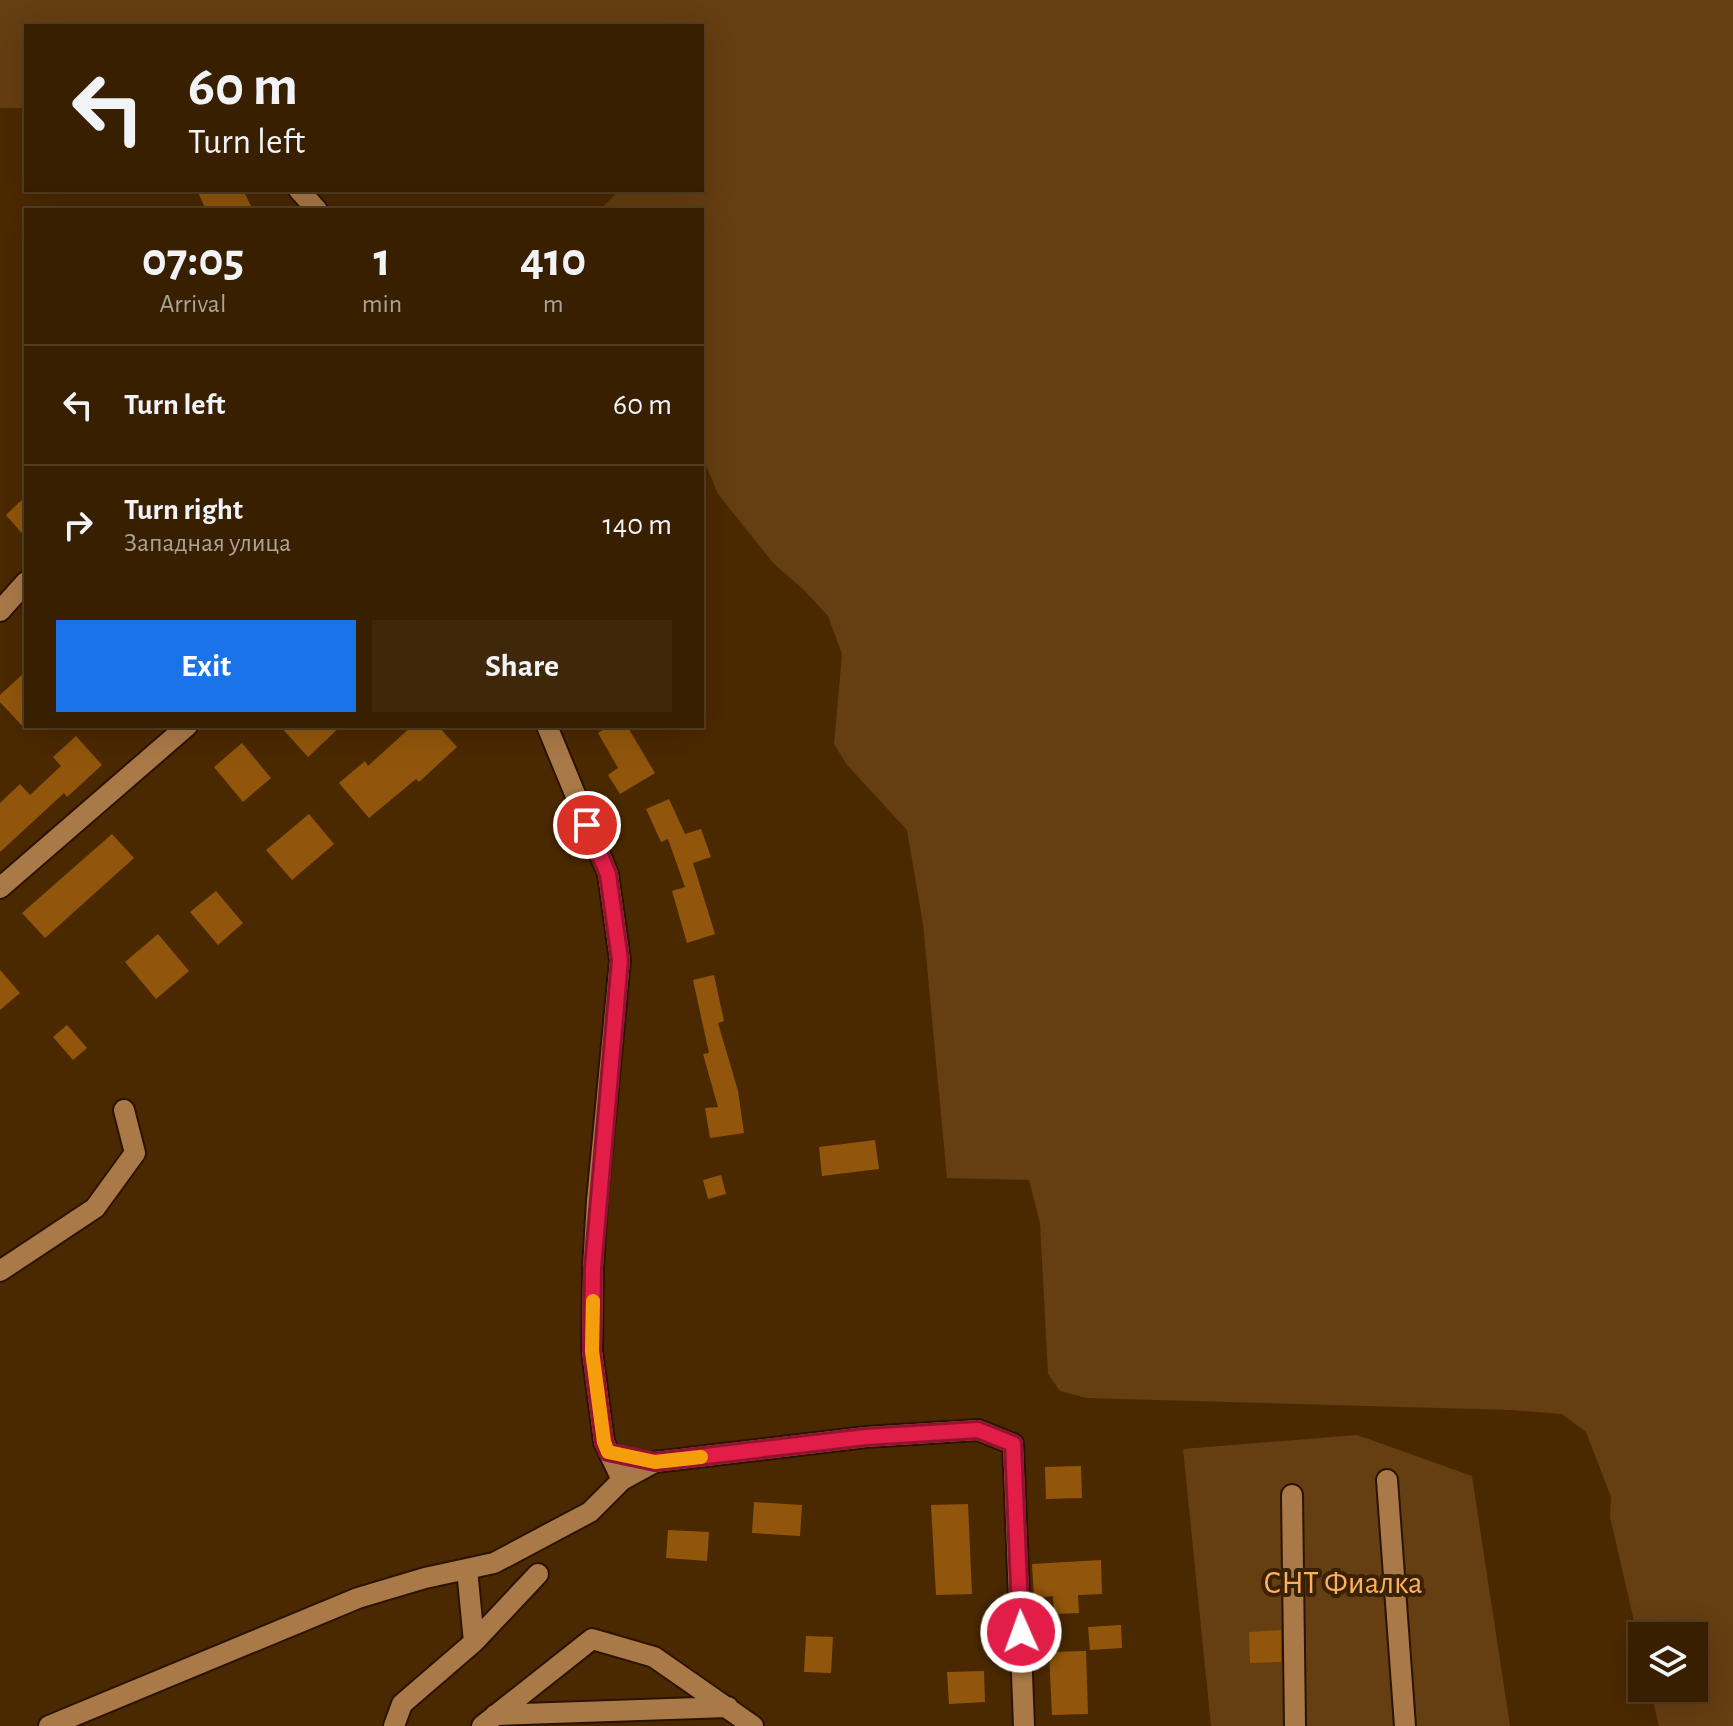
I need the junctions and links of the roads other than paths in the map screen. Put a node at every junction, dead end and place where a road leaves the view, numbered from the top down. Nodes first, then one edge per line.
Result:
1 (301, 192) edge
2 (315, 208) edge
3 (24, 584) edge
4 (0, 611) edge
5 (185, 728) edge
6 (548, 728) edge
7 (0, 888) edge
8 (124, 1110) dead end
9 (0, 1271) edge
10 (608, 1452) junction
11 (655, 1462) junction
12 (622, 1480) junction
13 (1387, 1480) dead end
14 (1292, 1495) dead end
15 (598, 1505) junction
16 (467, 1569) junction
17 (538, 1574) dead end
18 (474, 1642) junction
19 (728, 1707) junction
20 (75, 1721) edge
21 (489, 1721) edge
22 (49, 1726) edge
23 (394, 1726) edge
24 (753, 1726) edge
25 (1024, 1726) edge
26 (1295, 1726) edge
27 (1405, 1726) edge

1 - 2 street
3 - 4 street
5 - 7 street
6 - 10 street
8 - 9 street
10 - 11 street
10 - 12 street
10 - 15 street
11 - 12 street
11 - 25 street
12 - 15 street
13 - 27 street
14 - 26 street
15 - 16 street
16 - 18 street
16 - 20 street
17 - 18 street
18 - 23 street
19 - 21 street
19 - 21 street
19 - 24 street
20 - 22 street

